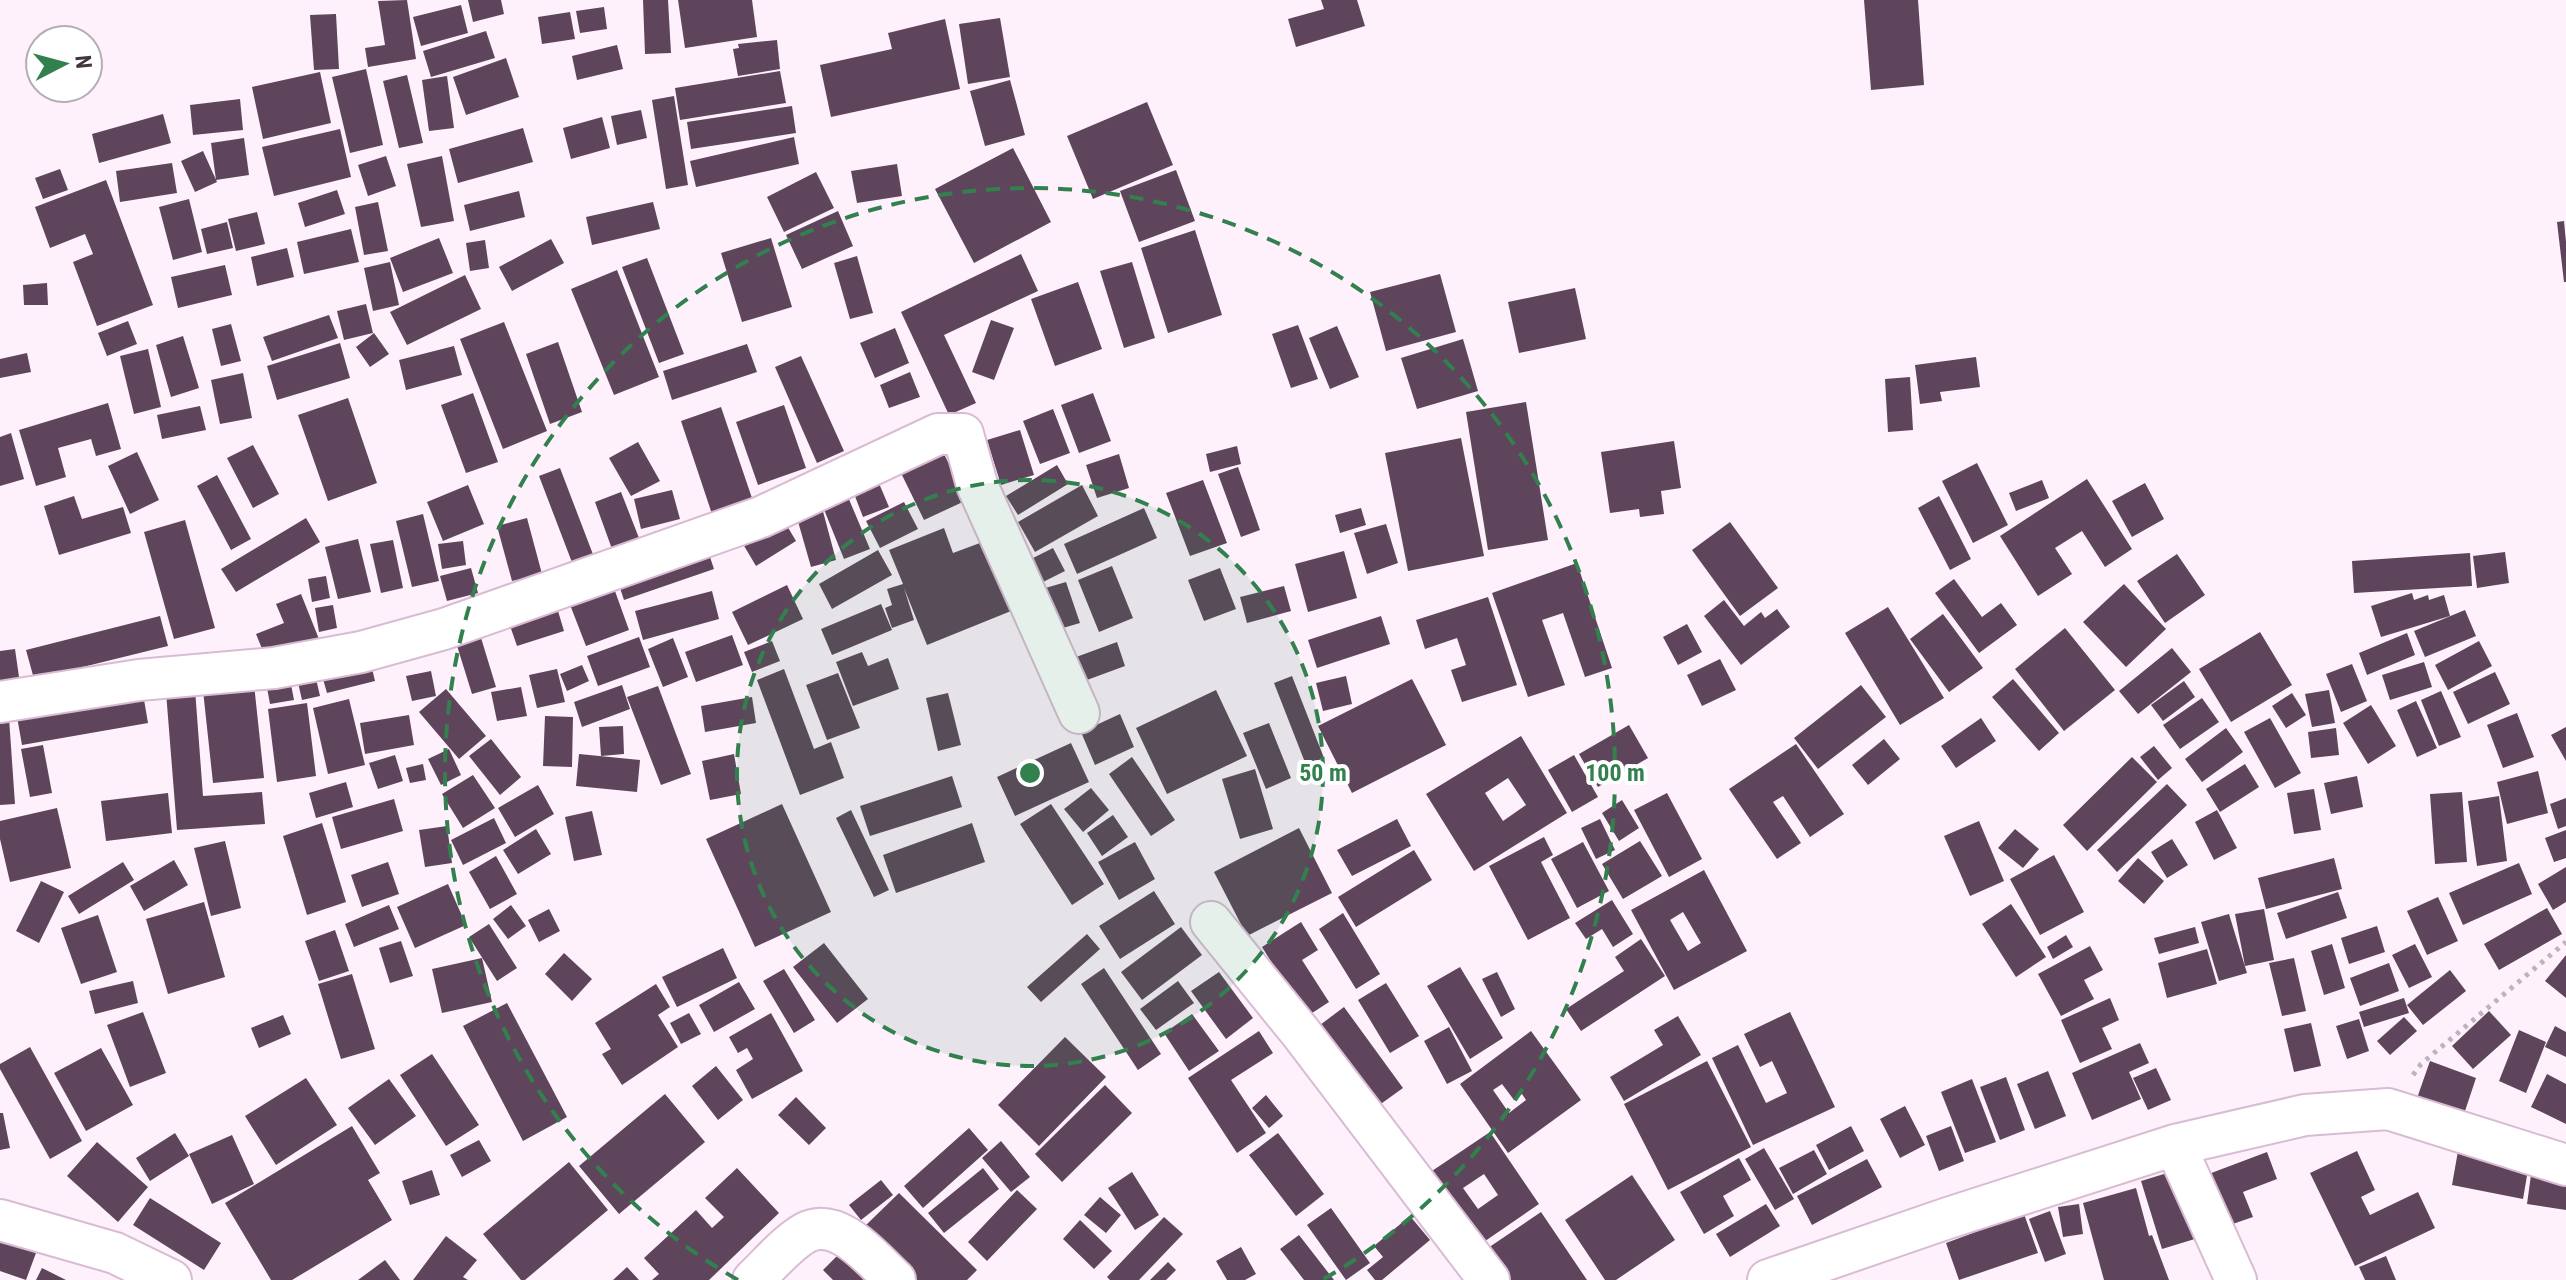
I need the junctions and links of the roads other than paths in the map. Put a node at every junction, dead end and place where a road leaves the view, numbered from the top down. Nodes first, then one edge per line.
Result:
1 (0, 702) edge
2 (1079, 713) dead end
3 (1211, 922) dead end
4 (2175, 1145) junction
5 (2566, 1165) edge
6 (0, 1220) edge
7 (171, 1280) edge
8 (753, 1280) edge
9 (895, 1280) edge
10 (1489, 1280) edge
11 (1768, 1280) edge
12 (2236, 1280) edge

1 - 2 street
3 - 10 street
4 - 5 street
4 - 11 street
4 - 12 street
6 - 7 street
8 - 9 street

